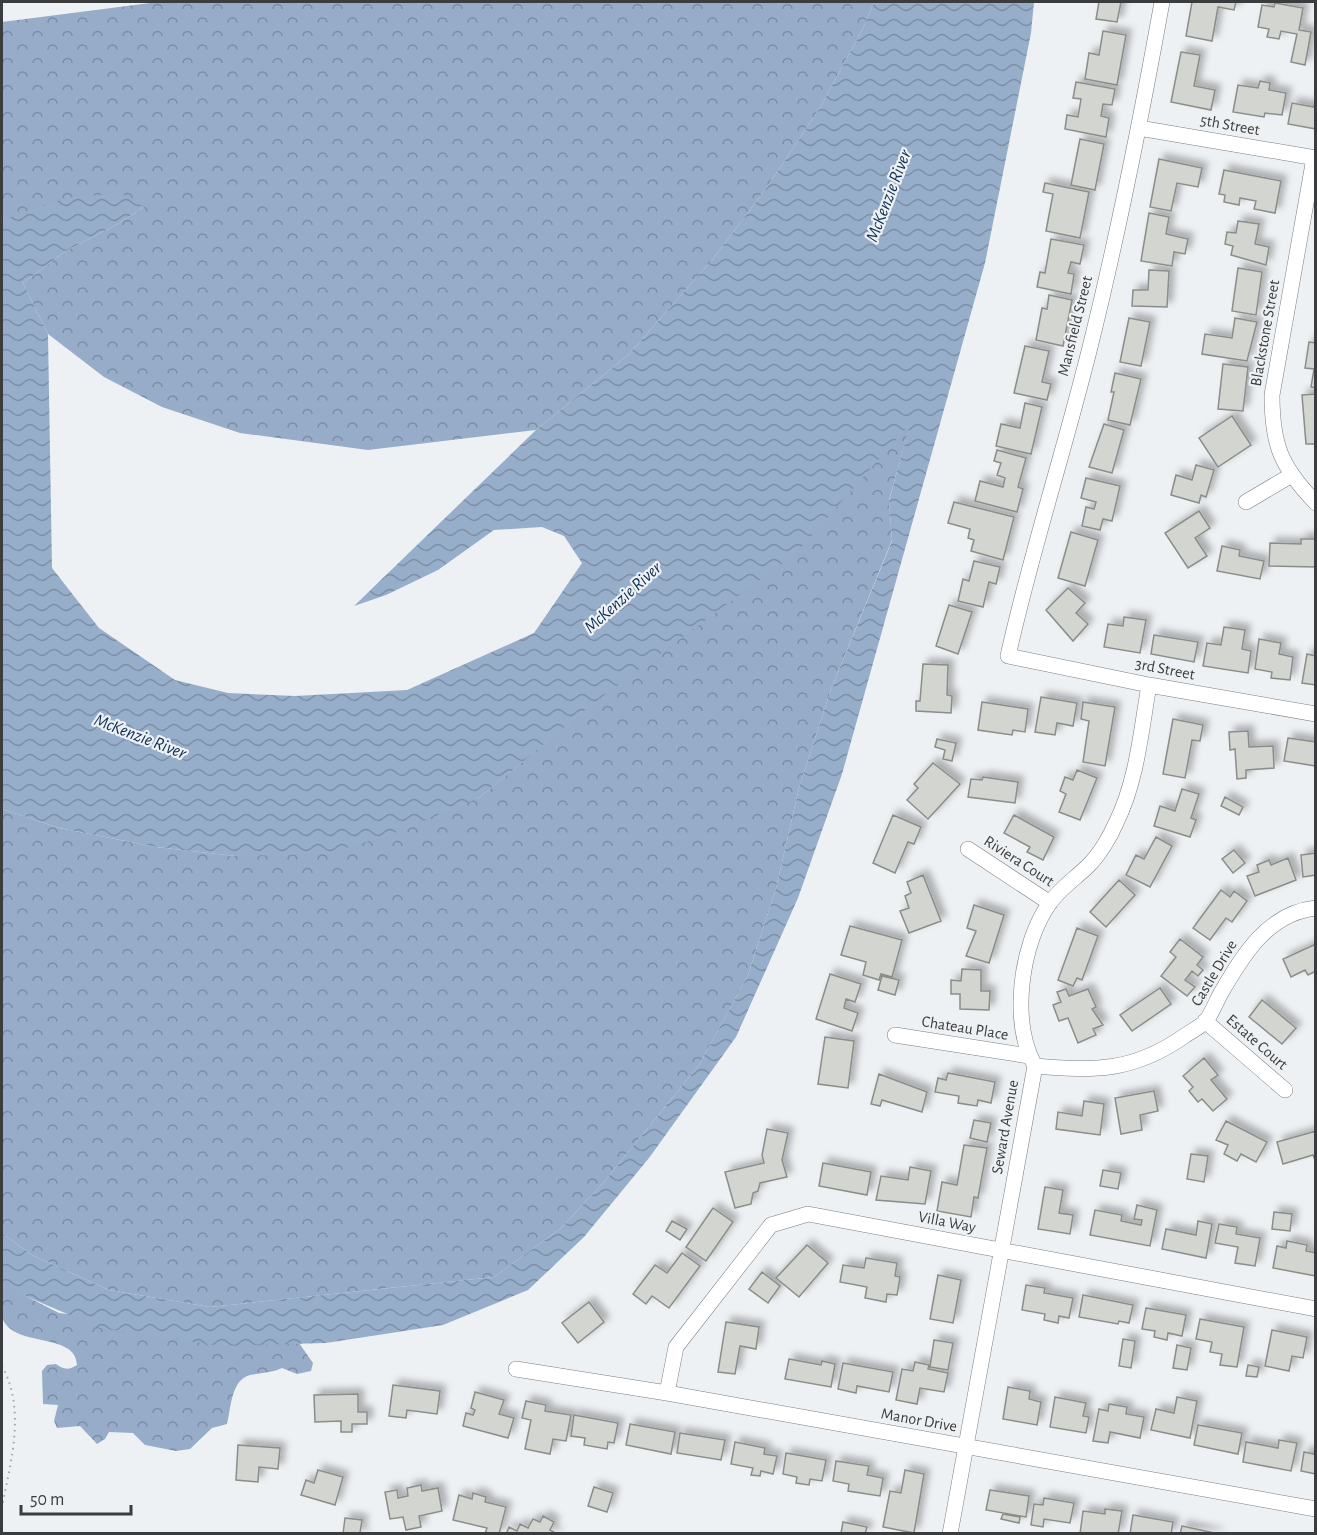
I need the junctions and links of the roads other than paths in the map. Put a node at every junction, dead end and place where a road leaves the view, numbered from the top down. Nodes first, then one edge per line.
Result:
1 (1162, 2) edge
2 (1139, 128) junction
3 (1315, 158) edge
4 (1290, 476) junction
5 (1246, 502) dead end
6 (1316, 502) edge
7 (1008, 656) joint
8 (1149, 686) junction
9 (1316, 714) edge
10 (968, 849) dead end
11 (1050, 903) junction
12 (1316, 908) edge
13 (1205, 1021) junction
14 (895, 1035) dead end
15 (1032, 1061) junction
16 (1285, 1090) dead end
17 (1001, 1250) junction
18 (1316, 1309) edge
19 (516, 1369) dead end
20 (667, 1393) junction
21 (966, 1447) junction
22 (1316, 1509) edge
23 (950, 1533) edge

1 - 2 street, Mansfield Street
2 - 3 street, 5th Street
2 - 7 street, Mansfield Street
3 - 4 street, Blackstone Street
4 - 5 street
4 - 6 street, Blackstone Street
7 - 8 street, 3rd Street
8 - 9 street, 3rd Street
8 - 11 street, Seward Avenue
10 - 11 street, Riviera Court
11 - 15 street, Seward Avenue
12 - 13 street, Castle Drive
13 - 15 street, Castle Drive
13 - 16 street, Estate Court
14 - 15 street, Chateau Place
15 - 17 street, Seward Avenue
17 - 18 street, Villa Way
17 - 20 street, Villa Way
17 - 21 street, Seward Avenue
19 - 20 street, Manor Drive
20 - 21 street, Manor Drive
21 - 22 street, Manor Drive
21 - 23 street, Seward Avenue

